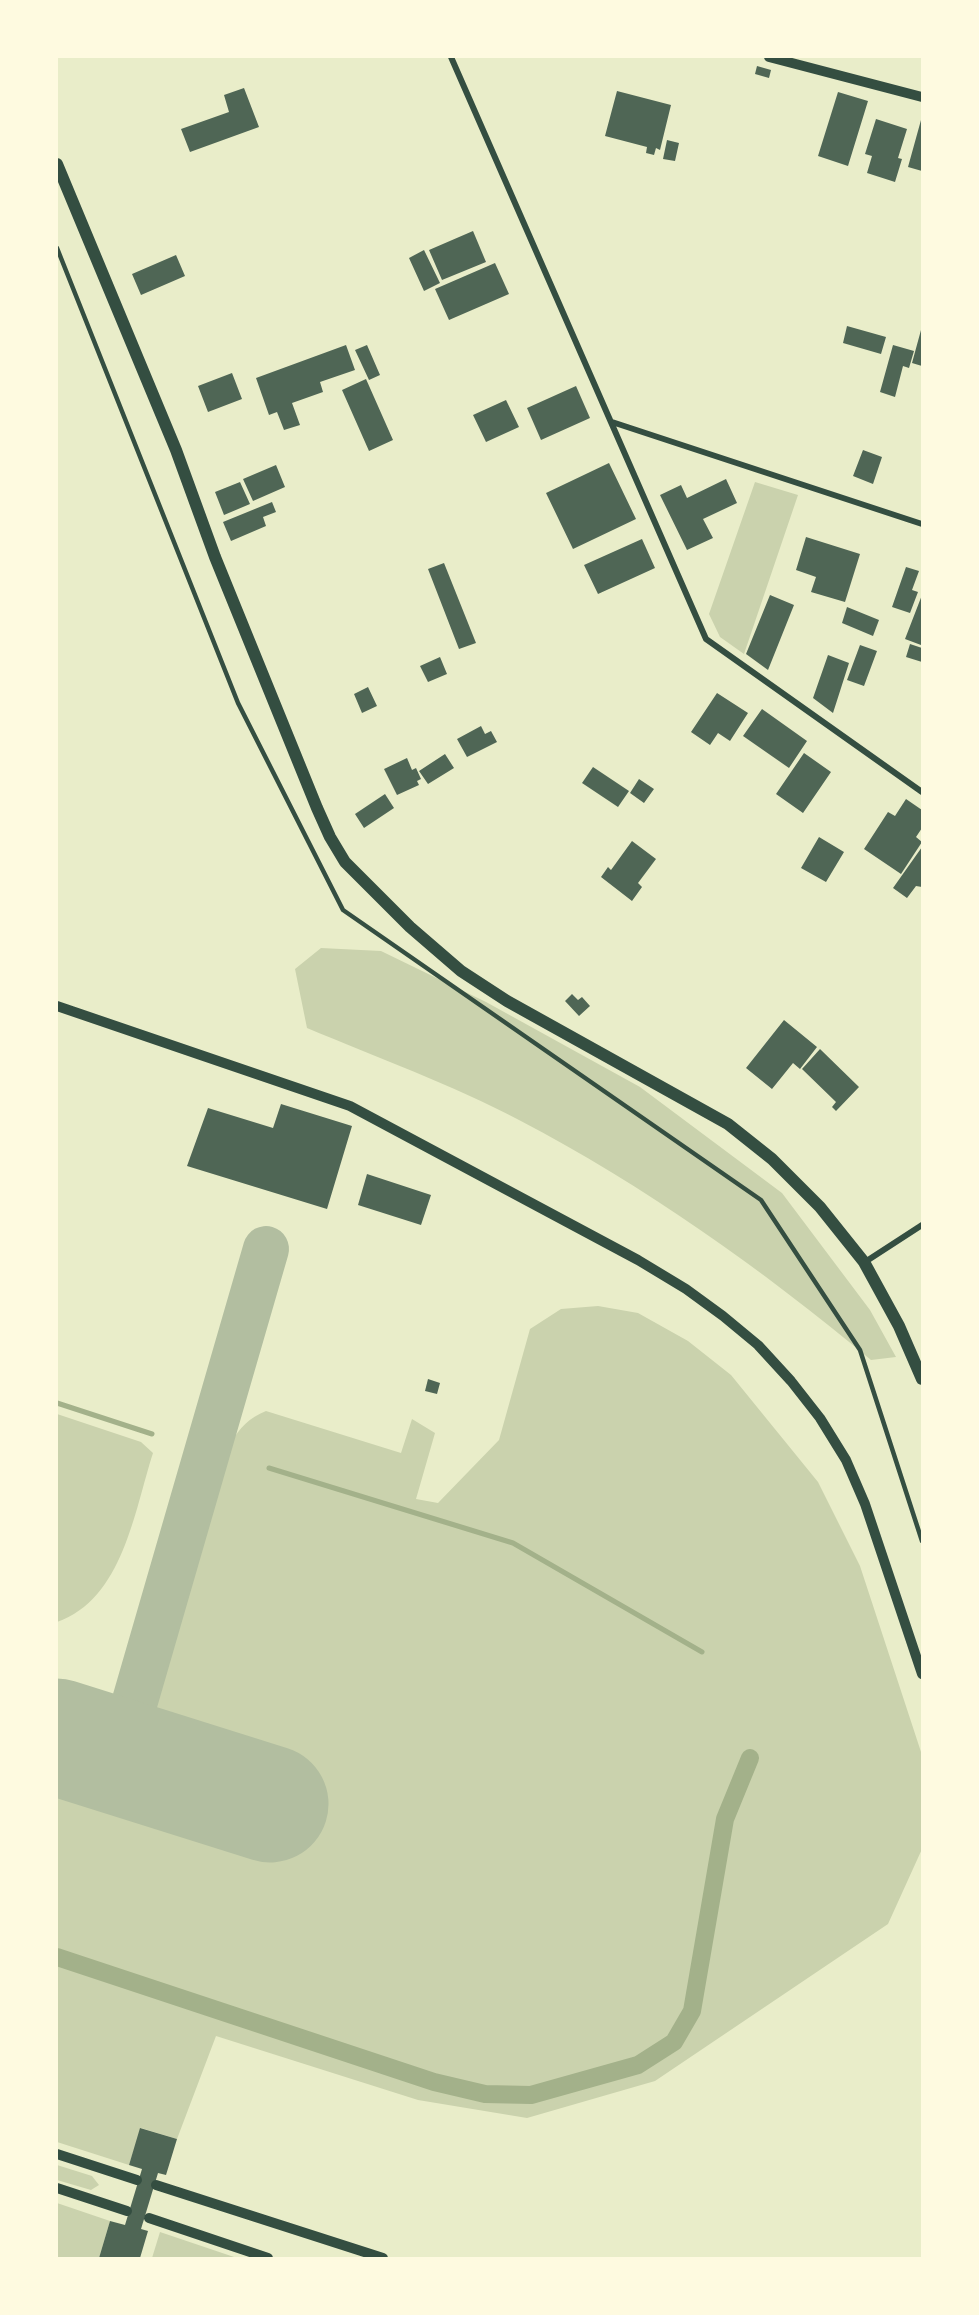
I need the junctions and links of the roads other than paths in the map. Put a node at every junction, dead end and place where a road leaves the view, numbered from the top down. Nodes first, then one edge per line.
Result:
1 (451, 57) edge
2 (769, 57) edge
3 (922, 97) edge
4 (57, 164) edge
5 (57, 248) edge
6 (612, 422) junction
7 (922, 524) edge
8 (922, 792) edge
9 (57, 1006) edge
10 (922, 1225) edge
11 (864, 1262) junction
12 (922, 1379) edge
13 (922, 1541) edge
14 (922, 1674) edge
15 (57, 2154) edge
16 (137, 2180) dead end
17 (156, 2185) dead end
18 (57, 2188) edge
19 (127, 2211) dead end
20 (149, 2218) dead end
21 (379, 2257) edge
22 (268, 2258) edge
23 (357, 2258) edge

1 - 6 street
2 - 3 street
4 - 11 main road
5 - 13 lane
6 - 7 street
6 - 8 street
9 - 14 street
10 - 11 street
11 - 12 main road
15 - 16 street
17 - 21 street
18 - 19 street
20 - 22 street
21 - 23 street

